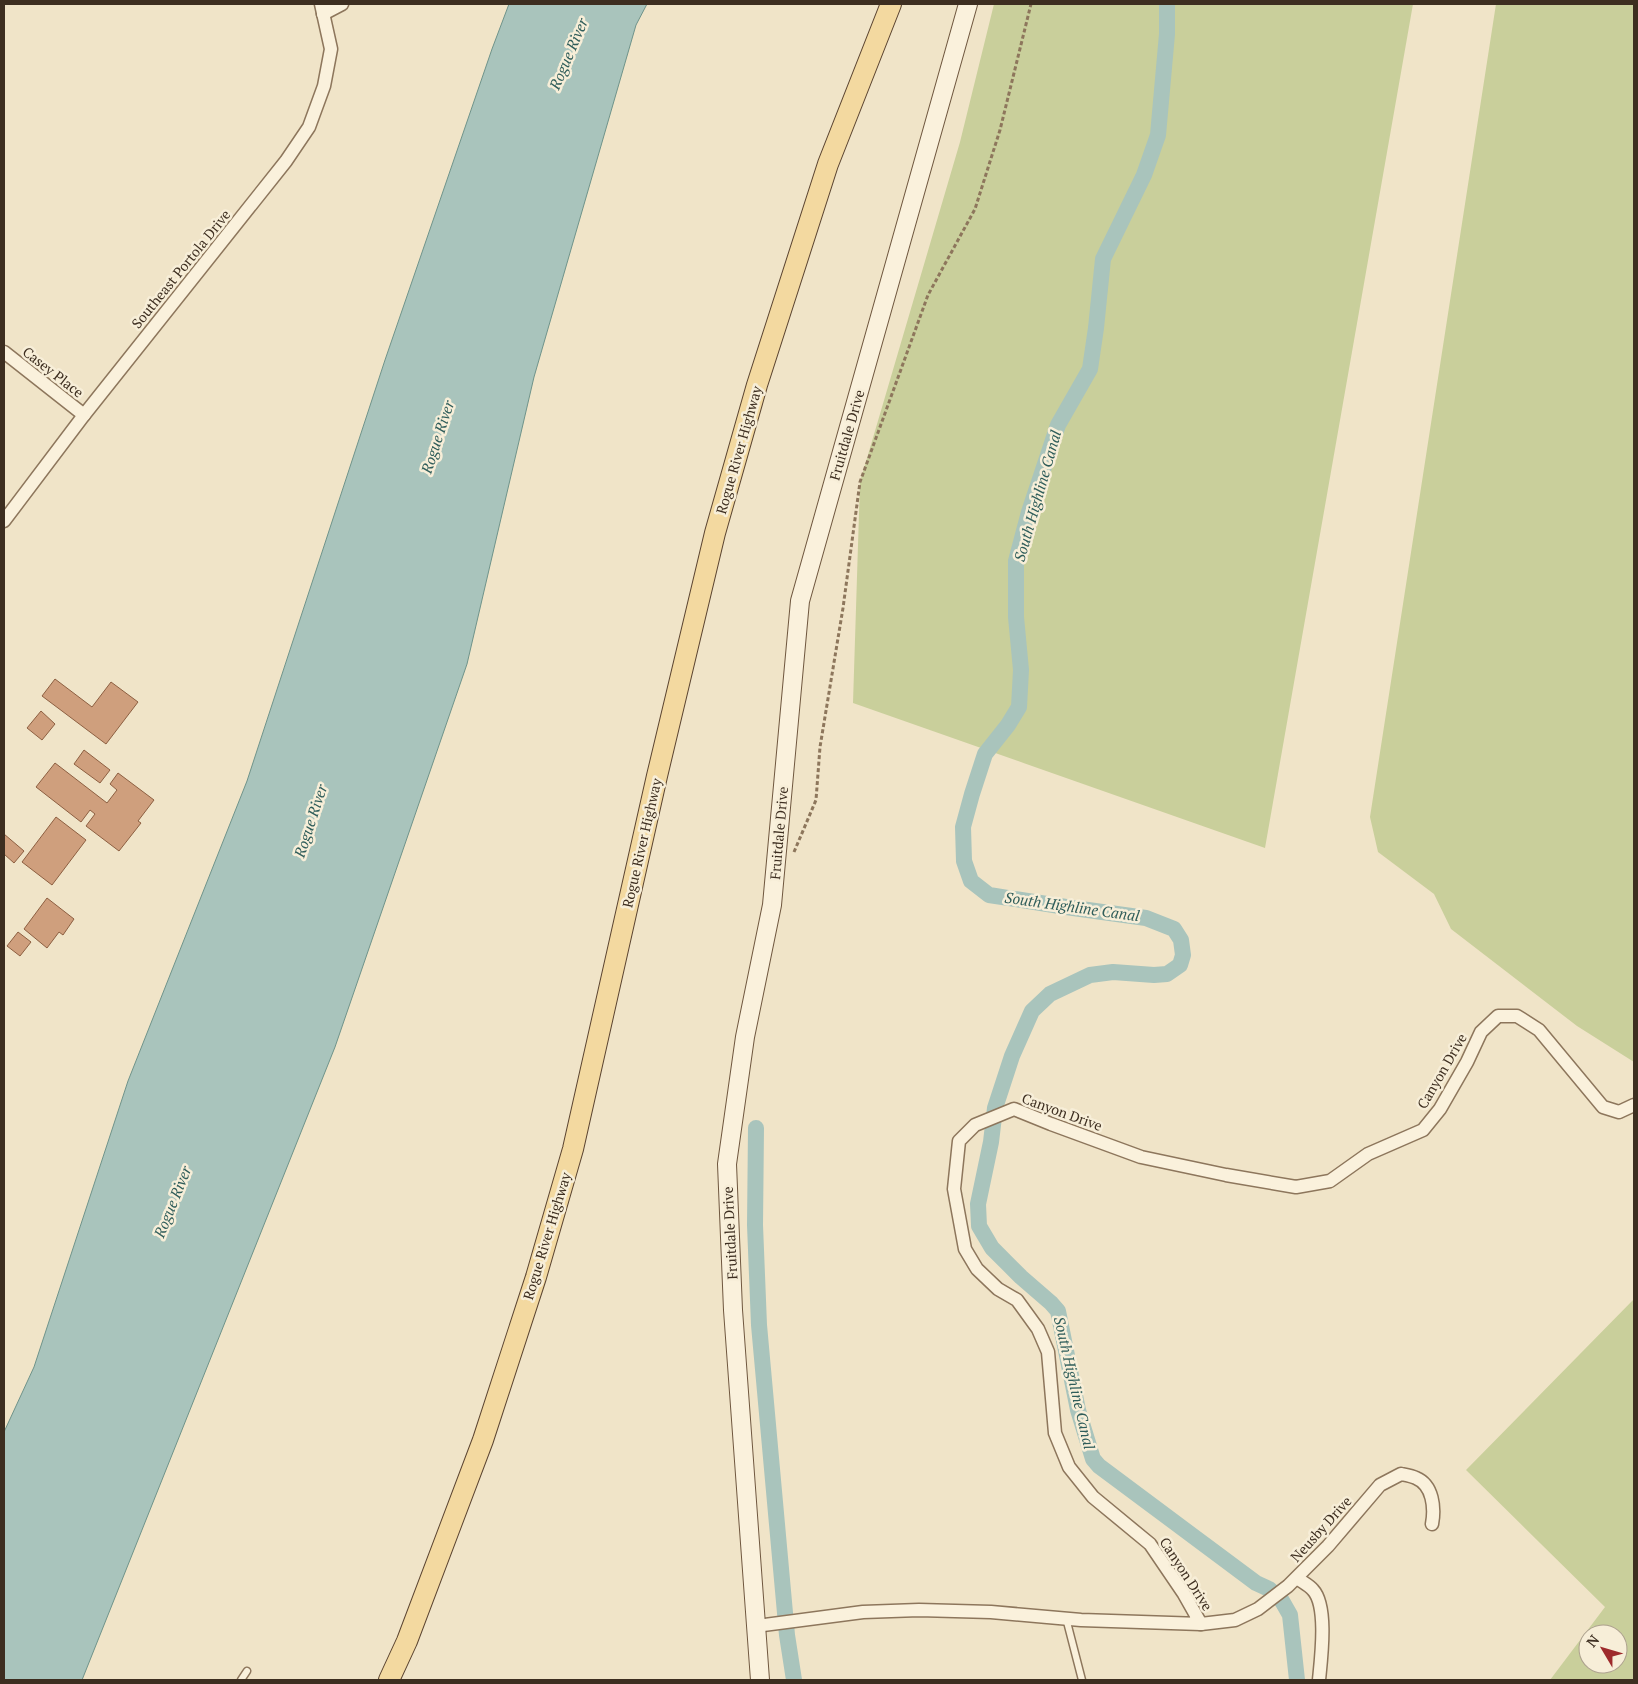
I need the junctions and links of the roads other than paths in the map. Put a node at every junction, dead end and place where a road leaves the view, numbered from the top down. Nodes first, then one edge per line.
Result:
1 (342, 4) edge
2 (892, 4) edge
3 (968, 4) edge
4 (322, 9) edge
5 (4, 352) edge
6 (84, 416) junction
7 (4, 521) edge
8 (1634, 1105) edge
9 (1432, 1524) dead end
10 (1297, 1578) junction
11 (1066, 1618) junction
12 (1201, 1624) junction
13 (756, 1626) junction
14 (247, 1671) dead end
15 (241, 1680) edge
16 (389, 1680) edge
17 (760, 1680) edge
18 (1082, 1680) edge
19 (1319, 1680) edge

1 - 4 street
2 - 16 main road, Rogue River Highway
3 - 13 street, Fruitdale Drive
4 - 6 street, Southeast Portola Drive
5 - 6 street, Casey Place
6 - 7 street, Southeast Portola Drive
8 - 12 street, Canyon Drive
9 - 10 street, Neusby Drive
10 - 12 street, Neusby Drive
10 - 19 street
11 - 12 street, Canyon Drive
11 - 13 street, Canyon Drive
11 - 18 lane
13 - 17 street, Fruitdale Drive
14 - 15 lane

